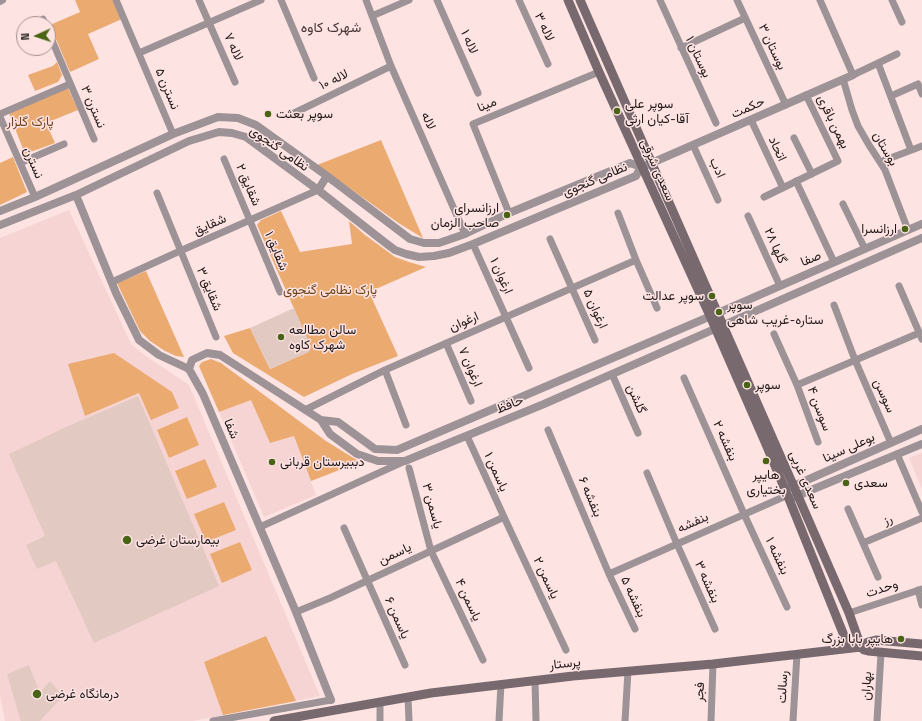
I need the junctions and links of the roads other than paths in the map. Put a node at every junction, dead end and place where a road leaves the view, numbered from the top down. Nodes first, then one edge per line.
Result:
1 (116, 0) edge
2 (199, 0) edge
3 (261, 0) edge
4 (280, 0) edge
5 (366, 0) edge
6 (409, 0) edge
7 (437, 0) edge
8 (519, 0) edge
9 (568, 0) edge
10 (580, 0) edge
11 (660, 0) edge
12 (737, 0) edge
13 (820, 0) edge
14 (892, 0) edge
15 (372, 16) junction
16 (745, 18) junction
17 (902, 22) dead end
18 (208, 23) junction
19 (681, 48) junction
20 (56, 50) edge
21 (139, 53) junction
22 (896, 54) dead end
23 (878, 62) junction
24 (548, 64) dead end
25 (391, 66) junction
26 (599, 72) junction
27 (853, 75) junction
28 (314, 78) dead end
29 (843, 79) junction
30 (235, 82) dead end
31 (70, 84) junction
32 (478, 93) dead end
33 (922, 94) edge
34 (806, 95) junction
35 (891, 96) junction
36 (786, 105) junction
37 (0, 115) edge
38 (288, 116) dead end
39 (751, 120) junction
40 (716, 123) dead end
41 (173, 134) junction
42 (794, 138) dead end
43 (94, 139) dead end
44 (64, 144) dead end
45 (693, 145) junction
46 (922, 146) edge
47 (911, 150) junction
48 (125, 156) junction
49 (224, 159) dead end
50 (880, 162) junction
51 (20, 163) junction
52 (652, 163) junction
53 (641, 167) junction
54 (131, 168) junction
55 (812, 174) junction
56 (327, 176) junction
57 (796, 181) junction
58 (782, 188) junction
59 (318, 190) junction
60 (157, 193) dead end
61 (76, 195) junction
62 (35, 197) junction
63 (764, 197) dead end
64 (718, 200) dead end
65 (843, 204) dead end
66 (0, 211) edge
67 (509, 213) junction
68 (618, 213) dead end
69 (748, 216) dead end
70 (250, 220) junction
71 (922, 224) edge
72 (0, 225) edge
73 (908, 230) junction
74 (465, 234) junction
75 (922, 238) edge
76 (550, 239) dead end
77 (473, 244) junction
78 (865, 249) junction
79 (180, 251) junction
80 (636, 260) junction
81 (834, 262) junction
82 (112, 282) junction
83 (780, 286) junction
84 (899, 286) dead end
85 (572, 288) junction
86 (280, 292) dead end
87 (834, 305) dead end
88 (657, 308) dead end
89 (714, 315) junction
90 (506, 317) junction
91 (719, 326) junction
92 (774, 334) dead end
93 (921, 336) edge
94 (216, 337) dead end
95 (595, 340) dead end
96 (446, 343) junction
97 (855, 360) junction
98 (529, 368) dead end
99 (189, 369) junction
100 (385, 370) junction
101 (612, 374) junction
102 (684, 378) dead end
103 (796, 384) junction
104 (471, 401) dead end
105 (305, 410) junction
106 (321, 420) junction
107 (459, 424) junction
108 (406, 425) dead end
109 (922, 429) edge
110 (548, 430) dead end
111 (638, 433) dead end
112 (467, 436) junction
113 (818, 442) dead end
114 (892, 443) junction
115 (922, 444) edge
116 (897, 454) junction
117 (407, 465) junction
118 (647, 473) dead end
119 (791, 493) junction
120 (848, 509) dead end
121 (922, 512) edge
122 (744, 514) junction
123 (504, 518) junction
124 (922, 518) edge
125 (260, 527) junction
126 (344, 528) dead end
127 (677, 544) junction
128 (863, 544) junction
129 (432, 551) junction
130 (609, 574) junction
131 (878, 577) dead end
132 (367, 581) junction
133 (920, 590) edge
134 (922, 605) edge
135 (787, 607) dead end
136 (296, 612) junction
137 (849, 613) junction
138 (715, 629) dead end
139 (635, 630) dead end
140 (922, 644) edge
141 (861, 647) junction
142 (849, 648) junction
143 (566, 650) dead end
144 (881, 653) junction
145 (797, 654) junction
146 (922, 656) edge
147 (483, 660) dead end
148 (713, 664) junction
149 (404, 665) dead end
150 (628, 671) junction
151 (535, 680) junction
152 (501, 684) junction
153 (408, 697) junction
154 (331, 700) joint
155 (380, 702) junction
156 (290, 720) edge
157 (213, 721) edge
158 (274, 721) edge
159 (380, 721) edge
160 (409, 721) edge
161 (499, 721) edge
162 (536, 721) edge
163 (625, 721) edge
164 (710, 721) edge
165 (793, 721) edge
166 (877, 721) edge

1 - 21 street, نسترن ۵
2 - 18 street, لاله ۷
3 - 18 street
4 - 28 street
5 - 15 street, لاله
6 - 15 street
7 - 32 street, لاله ۱
8 - 24 street, لاله ۳
9 - 26 main road, سعدی شرقی
10 - 52 main road, سعدی شرقی
11 - 19 street, بوستان ۱
12 - 16 street, بوستان ۳
13 - 27 street
14 - 17 street
15 - 25 street, لاله
16 - 19 street
16 - 36 street, بوستان ۳
18 - 21 street
18 - 30 street, لاله ۷
19 - 40 street, بوستان ۱
20 - 31 street, نسترن ۳
21 - 41 street, نسترن ۵
22 - 23 street
23 - 27 street
23 - 35 street
25 - 38 street, لاله ۱۰
25 - 74 street, لاله
26 - 53 main road, سعدی شرقی
26 - 67 street, مینا
27 - 29 street, حکمت
29 - 34 street, حکمت
29 - 50 street, بوستان
31 - 37 street
31 - 43 street, نسترن ۳
33 - 35 street
34 - 36 street, حکمت
34 - 55 street, بهمن باقری
35 - 47 street
36 - 39 street, حکمت
37 - 51 street, نسترن
39 - 45 street, حکمت
39 - 58 street, اتحاد
41 - 48 street, نظامی گنجوی
41 - 56 street, نظامی گنجوی
42 - 55 street
44 - 51 street
45 - 52 street, حکمت
45 - 64 street, ادب
46 - 47 street
47 - 50 street
48 - 54 street
48 - 62 street, نظامی گنجوی
49 - 70 street, شقایق ۲
50 - 73 street, بوستان
51 - 62 street, نسترن
52 - 53 street, حکمت
52 - 89 main road, سعدی شرقی
53 - 67 street, نظامی گنجوی
53 - 77 street, نظامی گنجوی
53 - 89 main road, سعدی شرقی
54 - 59 street, نظامی گنجوی
54 - 61 street, نظامی گنجوی
55 - 57 street, بهمن باقری
56 - 59 street
56 - 74 street, نظامی گنجوی
57 - 58 street, بهمن باقری
57 - 81 street
58 - 63 street, بهمن باقری
59 - 70 street, شقایق
59 - 77 street, نظامی گنجوی
60 - 79 street, شقایق ۳
61 - 72 street, نظامی گنجوی
61 - 82 street
62 - 66 street, نظامی گنجوی
65 - 78 street
67 - 74 street, نظامی گنجوی
68 - 80 street
69 - 83 street, گلها ۲۸
70 - 79 street, شقایق
70 - 86 street, شقایق ۱
71 - 73 street, صفا
73 - 78 street, صفا
75 - 91 street, صفا
76 - 85 street, ارغوان ۵
77 - 90 street, ارغوان ۱
78 - 81 street, صفا
79 - 82 street, شقایق
79 - 94 street, شقایق ۳
80 - 85 street, ارغوان
80 - 88 street
81 - 83 street, صفا
82 - 99 street
83 - 89 street, صفا
84 - 93 street
85 - 90 street, ارغوان
85 - 95 street, ارغوان ۵
87 - 97 street, سوسن
89 - 91 main road, سعدی شرقی
89 - 107 street, حافظ
90 - 96 street, ارغوان
90 - 98 street, ارغوان ۱
91 - 101 street, حافظ
91 - 119 main road, سعدی غربی
92 - 103 street, سوسن ۴
93 - 97 street
96 - 100 street, ارغوان
96 - 104 street, ارغوان ۷
97 - 103 street
97 - 114 street, سوسن
99 - 105 street, حافظ
99 - 125 street, شفا
100 - 105 street, ارغوان
100 - 108 street
101 - 111 street, گلشن
101 - 112 street, حافظ
102 - 122 street, بنفشه ۲
103 - 113 street, سوسن ۴
105 - 106 street, حافظ
106 - 107 street, حافظ
106 - 117 street, حافظ
107 - 112 street
109 - 114 street, بوعلی سینا
110 - 130 street, بنفشه ۶
112 - 117 street, حافظ
112 - 123 street, یاسمن ۱
114 - 116 street
114 - 119 street, بوعلی سینا
115 - 116 street, بوعلی سینا
116 - 119 street, بوعلی سینا
116 - 121 street
117 - 125 street
117 - 129 street, یاسمن ۳
118 - 127 street, بنفشه ۳
119 - 122 street, بنفشه
119 - 137 main road, سعدی غربی
119 - 142 main road, سعدی غربی
120 - 128 street
122 - 127 street, بنفشه
122 - 135 street, بنفشه ۱
123 - 129 street, یاسمن
123 - 143 street, یاسمن ۲
124 - 128 street, رز
125 - 136 street, شفا
126 - 132 street, یاسمن ۶
127 - 130 street, بنفشه
127 - 138 street, بنفشه ۳
128 - 131 street
129 - 132 street, یاسمن
129 - 147 street, یاسمن ۴
130 - 139 street, بنفشه ۵
132 - 136 street, یاسمن
132 - 149 street, یاسمن ۶
133 - 134 street
133 - 137 street, وحدت
136 - 154 street, شفا
137 - 141 main road, سعدی غربی
140 - 141 main road, پرستار
141 - 142 main road, پرستار
141 - 144 main road, پرستار
142 - 145 main road, پرستار
144 - 146 main road, پرستار
144 - 166 street, بهاران
145 - 148 main road, پرستار
145 - 165 street, رسالت
148 - 150 main road, پرستار
148 - 164 street, فجر
150 - 151 main road, پرستار
150 - 163 street
151 - 152 main road, پرستار
151 - 162 street
152 - 153 main road, پرستار
152 - 161 street
153 - 155 main road, پرستار
153 - 160 street
154 - 157 street
155 - 156 main road, پرستار
155 - 159 street
156 - 158 main road, پرستار

